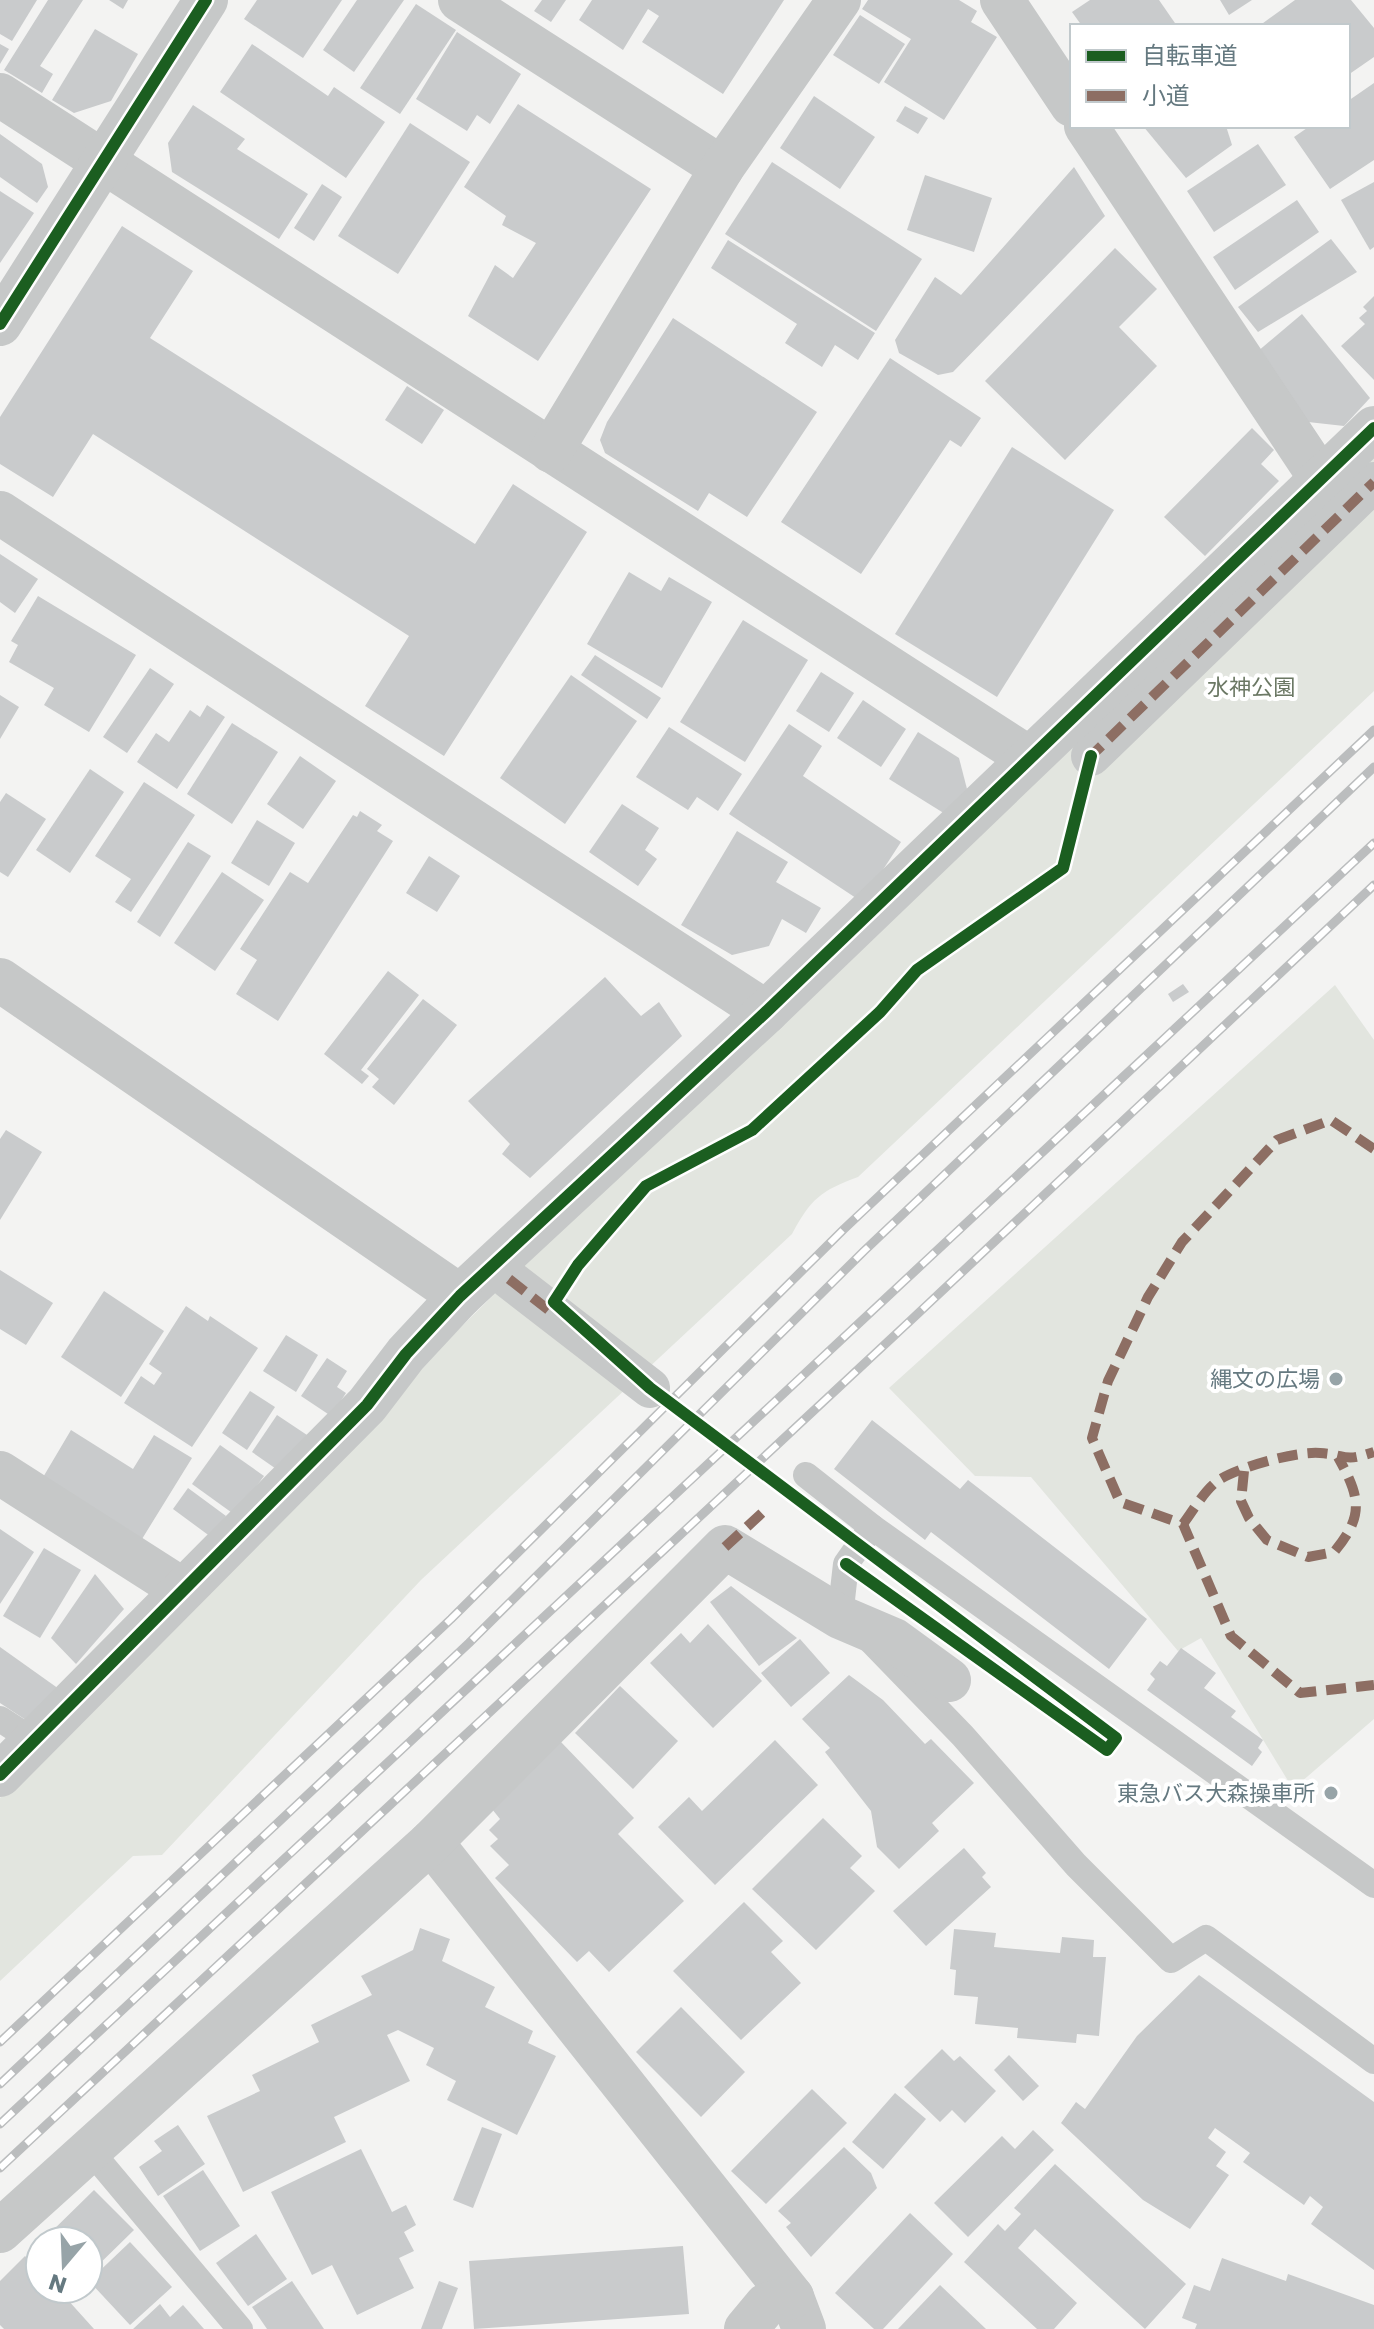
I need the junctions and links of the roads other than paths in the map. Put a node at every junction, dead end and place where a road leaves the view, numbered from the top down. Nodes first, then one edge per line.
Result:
1 (206, 0) edge
2 (460, 0) edge
3 (839, 0) edge
4 (1002, 0) edge
5 (0, 95) edge
6 (1070, 102) edge
7 (1087, 128) edge
8 (103, 160) junction
9 (722, 168) junction
10 (0, 324) edge
11 (1374, 428) edge
12 (551, 451) junction
13 (1321, 479) junction
14 (1374, 482) edge
15 (0, 513) edge
16 (1091, 756) dead end
17 (1029, 758) junction
18 (0, 980) edge
19 (766, 1012) junction
20 (509, 1279) dead end
21 (460, 1296) junction
22 (650, 1388) dead end
23 (0, 1473) edge
24 (806, 1475) dead end
25 (872, 1527) junction
26 (183, 1590) junction
27 (840, 1617) junction
28 (949, 1680) dead end
29 (17, 1730) edge
30 (0, 1775) edge
31 (431, 1842) junction
32 (1374, 1885) edge
33 (1374, 2061) edge
34 (89, 2149) junction
35 (0, 2231) edge
36 (798, 2313) edge
37 (240, 2329) edge
38 (746, 2329) edge

1 - 8 street
2 - 9 street
3 - 9 street
4 - 6 street
5 - 8 street
7 - 13 street
8 - 10 street
8 - 12 street
9 - 12 street
11 - 13 street
12 - 17 street
13 - 17 street
14 - 16 street
15 - 19 street
17 - 19 street
18 - 21 street
19 - 21 street
20 - 22 street
21 - 26 street
23 - 26 street
24 - 25 lane
25 - 27 lane
25 - 32 lane
26 - 29 street
27 - 28 street
27 - 31 street
27 - 33 lane
29 - 30 street
31 - 34 street
31 - 36 street
34 - 35 street
34 - 37 lane
36 - 38 street

